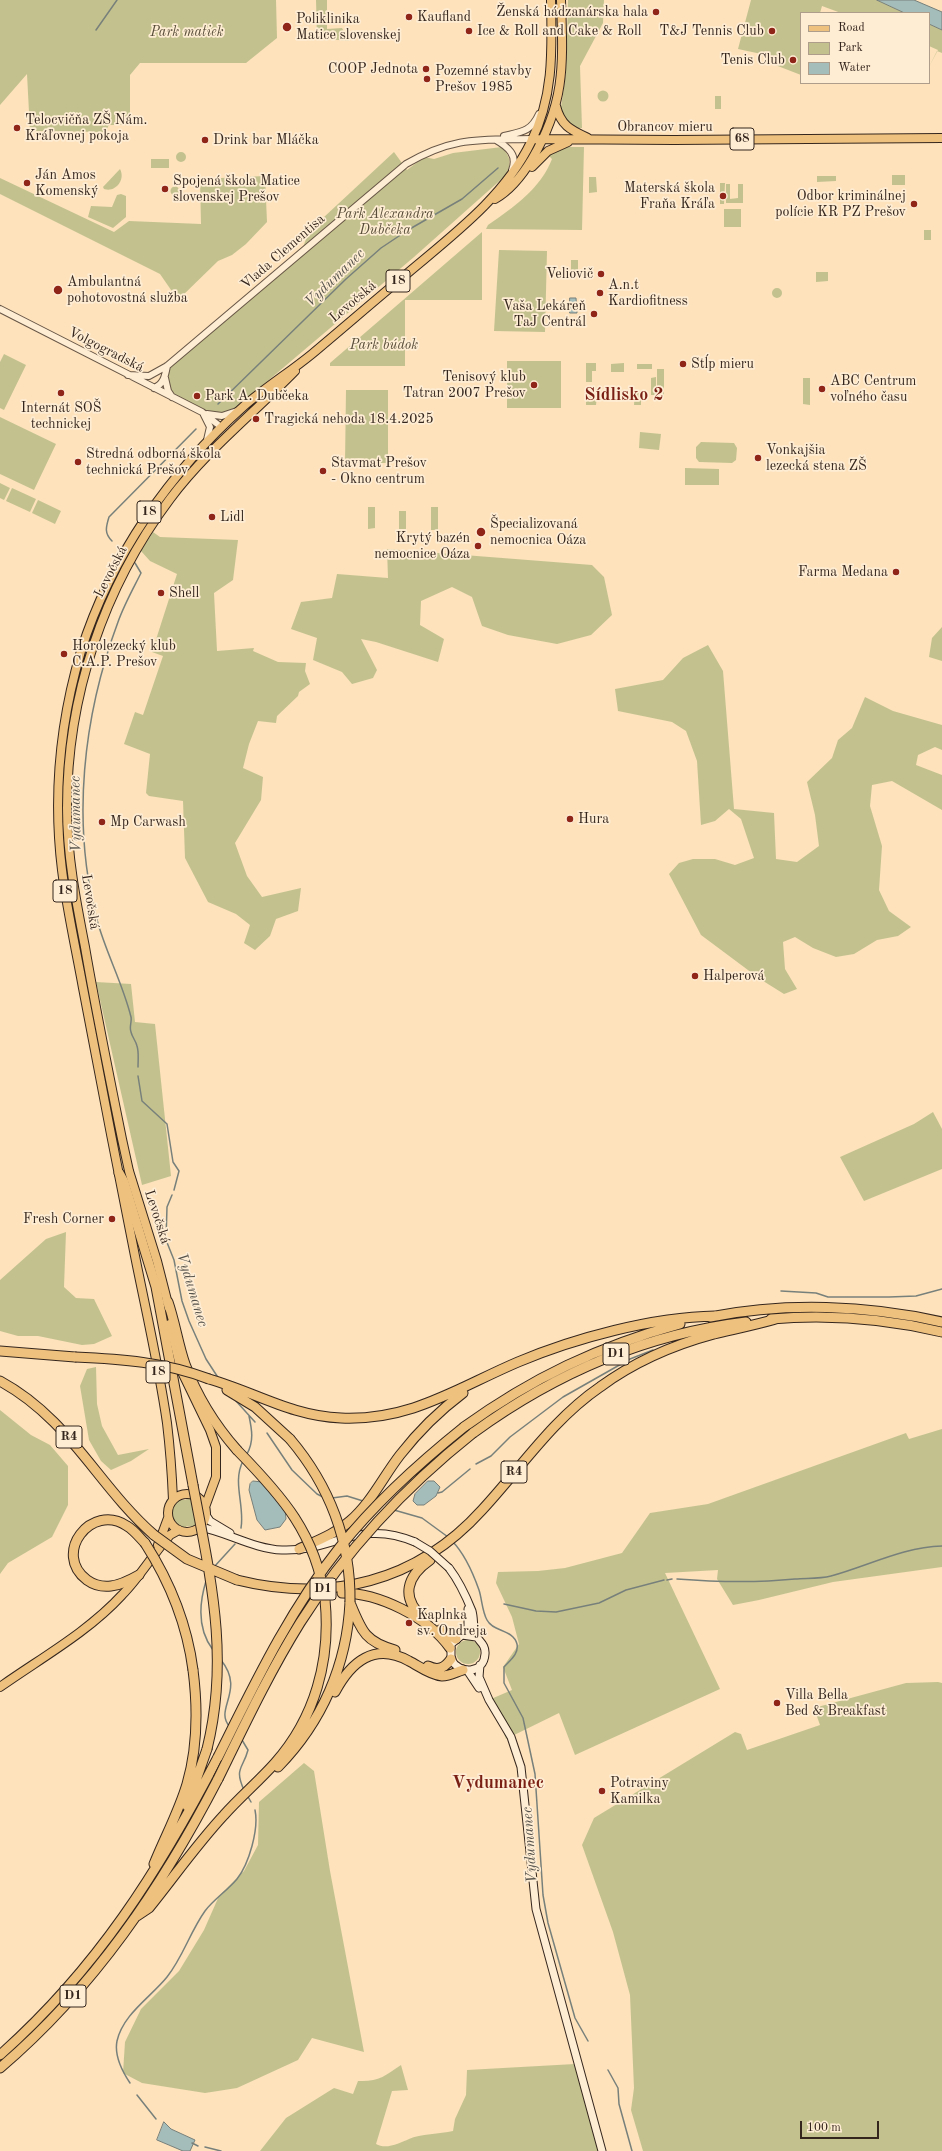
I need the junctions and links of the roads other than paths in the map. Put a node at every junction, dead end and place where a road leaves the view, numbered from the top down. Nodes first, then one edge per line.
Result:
1 (551, 0) edge
2 (561, 0) edge
3 (552, 67) junction
4 (556, 106) junction
5 (942, 138) edge
6 (495, 139) junction
7 (532, 139) junction
8 (544, 139) junction
9 (592, 140) junction
10 (510, 182) junction
11 (0, 309) edge
12 (308, 357) junction
13 (167, 366) junction
14 (156, 374) junction
15 (128, 375) junction
16 (165, 378) junction
17 (154, 388) junction
18 (172, 397) junction
19 (244, 406) junction
20 (202, 412) junction
21 (221, 427) junction
22 (205, 443) junction
23 (119, 1173) junction
24 (168, 1302) junction
25 (715, 1316) junction
26 (776, 1319) junction
27 (942, 1322) edge
28 (942, 1332) edge
29 (0, 1352) edge
30 (487, 1377) junction
31 (209, 1379) junction
32 (0, 1381) edge
33 (173, 1500) junction
34 (125, 1507) junction
35 (205, 1511) junction
36 (168, 1518) junction
37 (200, 1527) junction
38 (179, 1530) junction
39 (235, 1536) junction
40 (145, 1543) junction
41 (445, 1544) junction
42 (299, 1549) junction
43 (156, 1550) junction
44 (139, 1575) junction
45 (317, 1590) junction
46 (350, 1602) junction
47 (468, 1605) junction
48 (465, 1635) junction
49 (476, 1637) junction
50 (456, 1639) junction
51 (450, 1648) junction
52 (451, 1659) junction
53 (480, 1665) junction
54 (465, 1670) junction
55 (0, 1687) edge
56 (489, 1700) junction
57 (325, 1702) junction
58 (264, 1775) junction
59 (179, 1831) junction
60 (144, 1888) junction
61 (138, 1916) junction
62 (0, 2055) edge
63 (0, 2068) edge
64 (602, 2151) edge

1 - 3 main road, Levočská / 18
2 - 4 main road, Levočská / 18
3 - 6 street
3 - 7 main road, Levočská / 18
4 - 8 main road, Levočská / 18
4 - 9 main road, 68
5 - 9 main road, Obrancov mieru / 68
6 - 7 street, Vlada Clementisa
6 - 10 street
6 - 13 street, Vlada Clementisa
7 - 8 main road, Obrancov mieru / 68
7 - 10 main road, Levočská / 18
8 - 9 main road, Obrancov mieru / 68
8 - 10 main road, Levočská / 18
9 - 10 main road
10 - 12 main road, Levočská / 18
11 - 15 street, Volgogradská
12 - 19 main road, Levočská / 18
12 - 24 main road, Levočská / 18
13 - 14 street, Vlada Clementisa
13 - 16 street
14 - 15 street, Vlada Clementisa
14 - 17 street
15 - 17 street, Volgogradská
16 - 17 street
16 - 18 street
17 - 18 street, Volgogradská
18 - 20 street, Volgogradská
19 - 20 street, Volgogradská
19 - 21 main road, Levočská / 18
20 - 21 street, Volgogradská
20 - 22 street
21 - 22 main road, Levočská / 18
22 - 23 main road, Levočská / 18
23 - 33 main road, Levočská / 18
23 - 59 highway, bridge
24 - 35 main road, Levočská / 18
24 - 58 highway, bridge
25 - 27 highway, D1
25 - 30 highway
25 - 59 highway, D1, bridge
26 - 28 highway, D1
26 - 41 highway, R4
26 - 61 highway, D1, bridge
29 - 31 highway, bridge
30 - 31 highway
30 - 42 highway
31 - 46 highway, bridge
32 - 34 highway, R4
33 - 35 main road
33 - 36 main road, Levočská / 18
34 - 40 highway
34 - 45 highway, R4, bridge
35 - 37 main road, Levočská / 18
35 - 39 main road
36 - 38 main road
36 - 43 main road, Levočská / 18
37 - 38 main road
37 - 39 main road
38 - 43 main road, Levočská / 18
39 - 42 main road
40 - 44 highway
40 - 60 highway, bridge
41 - 45 highway, R4
41 - 50 highway
42 - 47 main road, bridge
43 - 44 main road, Levočská / 18
44 - 55 main road, Levočská / 18
45 - 51 highway
46 - 52 highway
46 - 57 highway
47 - 48 main road
47 - 49 main road
48 - 49 main road
48 - 50 main road
49 - 53 main road
50 - 51 main road
51 - 52 main road
52 - 54 main road
53 - 54 main road
53 - 56 main road
54 - 56 main road
54 - 57 highway
56 - 64 main road
57 - 58 highway
58 - 61 highway
59 - 60 highway, D1
60 - 62 highway, D1
61 - 63 highway, D1

